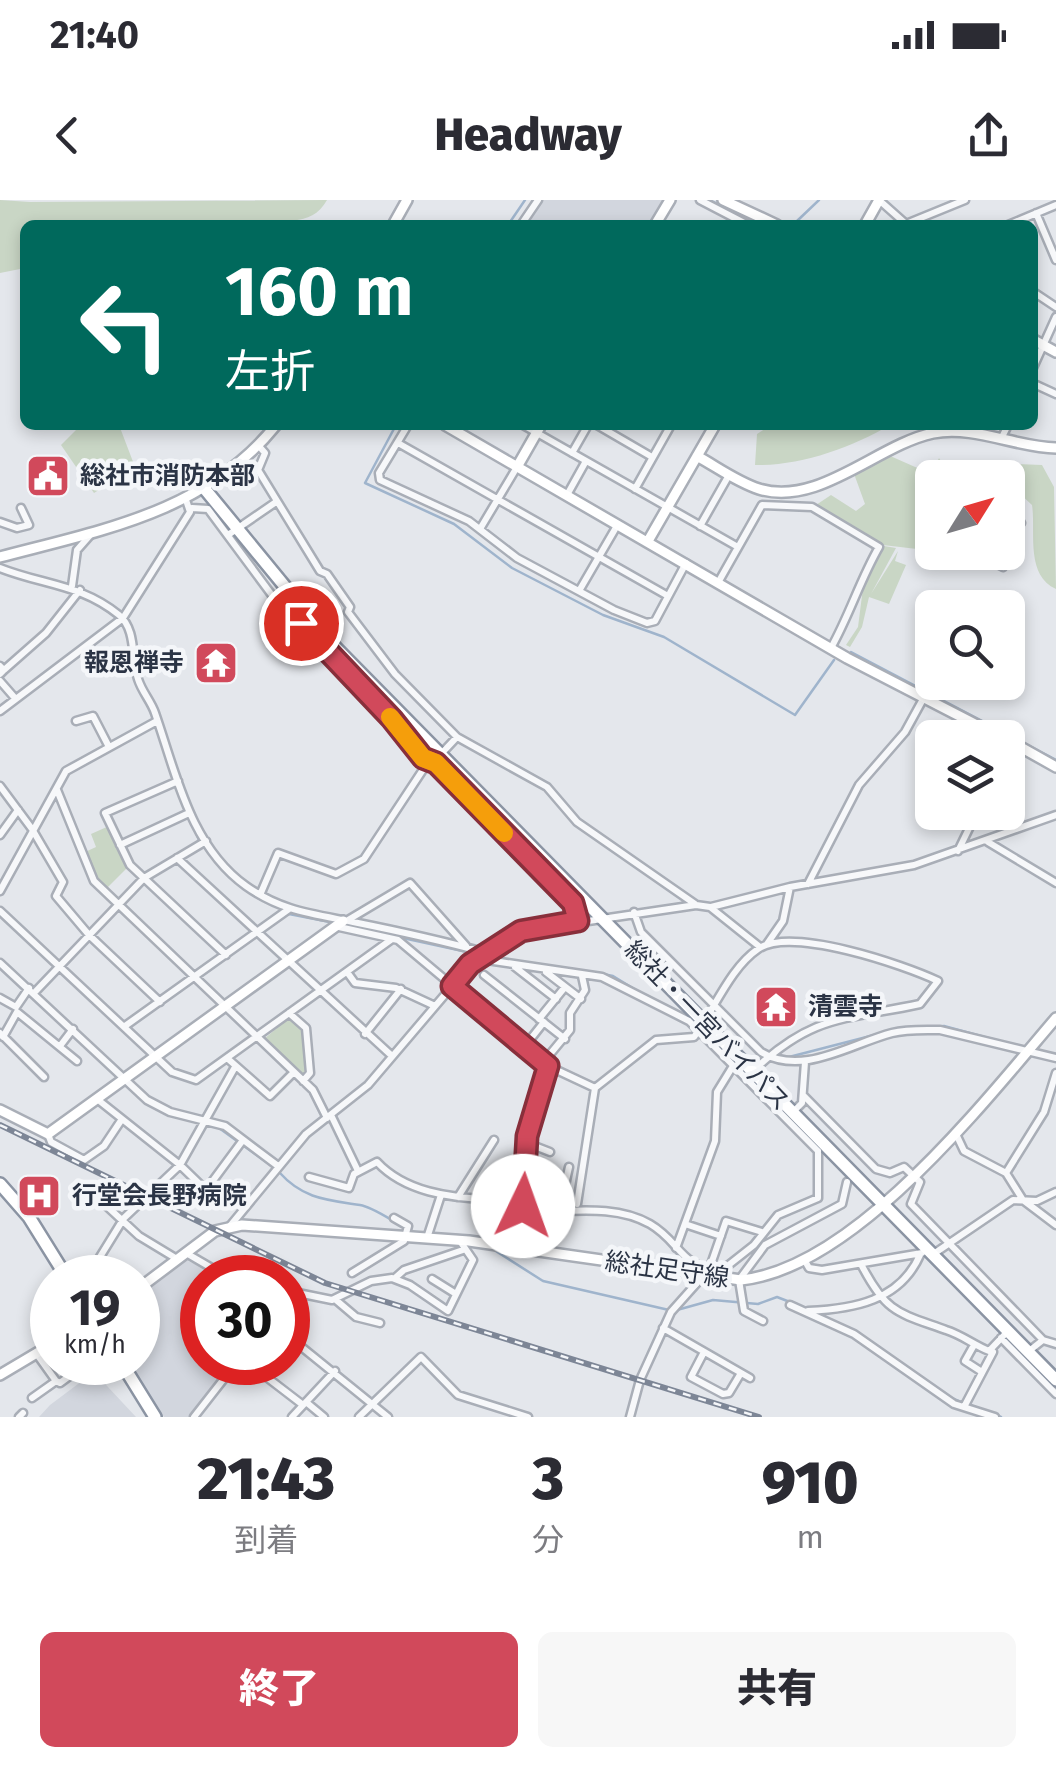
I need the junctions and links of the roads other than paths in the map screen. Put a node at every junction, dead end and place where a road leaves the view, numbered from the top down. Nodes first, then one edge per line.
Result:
1 (700, 200) edge
2 (723, 200) edge
3 (879, 200) edge
4 (965, 200) edge
5 (954, 202) edge
6 (1056, 205) edge
7 (1036, 213) junction
8 (746, 220) edge
9 (902, 220) edge
10 (915, 220) edge
11 (1020, 220) edge
12 (1056, 260) edge
13 (1056, 318) edge
14 (1038, 343) edge
15 (1043, 346) junction
16 (1056, 352) edge
17 (1038, 357) edge
18 (272, 430) edge
19 (405, 430) edge
20 (453, 430) edge
21 (538, 430) edge
22 (540, 430) edge
23 (585, 430) edge
24 (606, 430) edge
25 (667, 430) edge
26 (711, 430) edge
27 (1006, 430) edge
28 (1001, 439) junction
29 (398, 443) junction
30 (258, 445) junction
31 (1056, 448) edge
32 (572, 453) junction
33 (697, 456) junction
34 (653, 457) junction
35 (586, 461) junction
36 (517, 466) junction
37 (729, 475) junction
38 (204, 488) junction
39 (635, 488) junction
40 (567, 494) junction
41 (498, 500) junction
42 (276, 502) junction
43 (188, 504) junction
44 (667, 507) junction
45 (20, 508) dead end
46 (0, 522) edge
47 (618, 524) junction
48 (700, 526) junction
49 (480, 530) junction
50 (93, 532) junction
51 (232, 532) junction
52 (648, 541) junction
53 (738, 547) junction
54 (0, 556) edge
55 (599, 557) junction
56 (687, 562) junction
57 (0, 568) edge
58 (719, 581) junction
59 (77, 590) junction
60 (579, 591) junction
61 (668, 596) junction
62 (123, 618) junction
63 (831, 648) junction
64 (1, 672) edge
65 (915, 688) edge
66 (14, 697) junction
67 (922, 700) edge
68 (938, 700) edge
69 (0, 712) edge
70 (973, 720) edge
71 (76, 721) dead end
72 (157, 721) junction
73 (457, 737) junction
74 (108, 744) junction
75 (1025, 750) edge
76 (434, 754) junction
77 (1056, 767) edge
78 (175, 782) junction
79 (0, 786) edge
80 (57, 790) junction
81 (18, 810) junction
82 (187, 814) junction
83 (1056, 814) edge
84 (32, 829) junction
85 (968, 830) edge
86 (0, 835) edge
87 (987, 842) junction
88 (203, 843) junction
89 (120, 844) junction
90 (957, 852) junction
91 (177, 858) junction
92 (144, 878) junction
93 (1056, 884) edge
94 (790, 886) junction
95 (807, 886) junction
96 (0, 891) edge
97 (260, 894) junction
98 (118, 904) junction
99 (696, 905) junction
100 (710, 908) junction
101 (287, 911) junction
102 (0, 912) edge
103 (634, 912) junction
104 (600, 916) junction
105 (578, 921) junction
106 (342, 923) junction
107 (256, 933) junction
108 (89, 935) junction
109 (392, 939) junction
110 (763, 946) junction
111 (468, 948) junction
112 (226, 954) junction
113 (483, 956) junction
114 (288, 962) junction
115 (0, 964) edge
116 (61, 964) junction
117 (514, 966) junction
118 (545, 971) junction
119 (347, 972) junction
120 (484, 976) dead end
121 (582, 976) junction
122 (194, 978) junction
123 (452, 986) junction
124 (565, 986) junction
125 (401, 989) junction
126 (32, 991) junction
127 (320, 992) junction
128 (0, 998) edge
129 (581, 998) junction
130 (556, 1000) junction
131 (160, 1002) junction
132 (715, 1005) junction
133 (435, 1006) junction
134 (226, 1008) junction
135 (289, 1013) junction
136 (1056, 1018) edge
137 (542, 1021) junction
138 (125, 1026) junction
139 (701, 1027) junction
140 (73, 1029) junction
141 (365, 1034) junction
142 (257, 1036) junction
143 (2, 1039) edge
144 (565, 1039) junction
145 (60, 1046) junction
146 (525, 1046) junction
147 (1027, 1052) junction
148 (158, 1056) junction
149 (392, 1056) junction
150 (769, 1057) junction
151 (227, 1058) junction
152 (1056, 1058) edge
153 (77, 1061) dead end
154 (805, 1062) junction
155 (736, 1063) junction
156 (548, 1066) junction
157 (234, 1068) junction
158 (294, 1072) junction
159 (752, 1072) junction
160 (44, 1077) dead end
161 (1056, 1077) edge
162 (123, 1080) junction
163 (303, 1080) junction
164 (595, 1088) junction
165 (802, 1095) junction
166 (96, 1100) junction
167 (0, 1110) edge
168 (792, 1113) junction
169 (329, 1116) junction
170 (122, 1119) junction
171 (208, 1120) junction
172 (48, 1134) junction
173 (956, 1134) junction
174 (244, 1140) junction
175 (494, 1140) dead end
176 (526, 1143) junction
177 (820, 1148) junction
178 (550, 1152) dead end
179 (180, 1165) junction
180 (278, 1166) junction
181 (569, 1167) dead end
182 (358, 1170) junction
183 (1006, 1173) junction
184 (913, 1175) junction
185 (309, 1177) dead end
186 (846, 1182) dead end
187 (0, 1184) edge
188 (206, 1190) junction
189 (1056, 1192) edge
190 (441, 1194) junction
191 (97, 1197) dead end
192 (458, 1197) junction
193 (489, 1200) dead end
194 (1022, 1200) junction
195 (880, 1202) junction
196 (207, 1204) dead end
197 (576, 1204) dead end
198 (559, 1212) junction
199 (124, 1218) junction
200 (394, 1218) dead end
201 (1056, 1224) edge
202 (688, 1225) junction
203 (230, 1226) junction
204 (762, 1232) junction
205 (721, 1236) junction
206 (405, 1237) junction
207 (427, 1238) junction
208 (950, 1243) junction
209 (462, 1245) junction
210 (676, 1248) junction
211 (926, 1253) junction
212 (53, 1255) edge
213 (101, 1255) edge
214 (180, 1255) edge
215 (183, 1255) edge
216 (804, 1261) junction
217 (862, 1266) junction
218 (707, 1273) junction
219 (352, 1274) dead end
220 (723, 1274) junction
221 (394, 1279) junction
222 (432, 1280) dead end
223 (739, 1280) junction
224 (456, 1294) junction
225 (310, 1295) edge
226 (881, 1297) junction
227 (335, 1299) junction
228 (790, 1305) dead end
229 (806, 1311) junction
230 (763, 1322) dead end
231 (380, 1323) dead end
232 (663, 1328) junction
233 (1005, 1335) junction
234 (1043, 1340) junction
235 (973, 1344) junction
236 (1056, 1344) edge
237 (310, 1352) edge
238 (704, 1352) junction
239 (993, 1352) junction
240 (1028, 1352) junction
241 (30, 1357) edge
242 (335, 1371) junction
243 (982, 1372) junction
244 (741, 1373) junction
245 (0, 1375) edge
246 (750, 1378) dead end
247 (1056, 1380) edge
248 (50, 1385) edge
249 (135, 1385) edge
250 (219, 1385) edge
251 (279, 1385) edge
252 (1056, 1394) edge
253 (32, 1398) dead end
254 (374, 1401) junction
255 (305, 1403) junction
256 (964, 1405) junction
257 (155, 1417) edge
258 (194, 1417) edge
259 (292, 1417) edge
260 (324, 1417) edge
261 (359, 1417) edge
262 (388, 1417) edge
263 (528, 1417) edge
264 (630, 1417) edge
265 (995, 1417) edge

1 - 8 street
2 - 8 street
3 - 9 street
4 - 5 street
5 - 10 street
6 - 7 street
7 - 11 street
7 - 12 street
13 - 15 street
14 - 15 street
15 - 16 street
15 - 17 street
18 - 30 street
19 - 29 street
20 - 36 street
21 - 36 street
22 - 32 street
23 - 32 street
24 - 34 street
25 - 34 street
26 - 33 street
27 - 28 street
28 - 31 street
28 - 37 street
29 - 41 street
29 - 49 street
30 - 38 street
30 - 42 street
32 - 35 street
33 - 37 street
33 - 44 street
34 - 39 street
35 - 39 street
35 - 40 street
36 - 40 street
36 - 41 street
37 - 48 street
38 - 43 street
38 - 51 highway, 総社・一宮バイパス
39 - 44 street
40 - 47 street
41 - 49 street
41 - 55 street
42 - 51 street
42 - 73 street
43 - 50 street
43 - 51 street
43 - 62 street
44 - 48 street
44 - 52 street
45 - 46 street
47 - 52 street
47 - 55 street
48 - 53 street
49 - 60 street
50 - 54 street
50 - 59 street
51 - 76 highway, 総社・一宮バイパス
52 - 56 street
53 - 58 street
53 - 63 street
55 - 60 street
55 - 61 street
56 - 58 street
56 - 61 street
57 - 59 street
58 - 63 street
59 - 62 street
59 - 64 street
60 - 61 street
62 - 66 street
62 - 72 street
63 - 65 street
64 - 66 street
66 - 69 street
67 - 95 street
68 - 70 street
71 - 74 street
72 - 74 street
72 - 78 street
73 - 76 street
73 - 99 street
74 - 80 street
75 - 77 street
76 - 97 street
76 - 104 highway, 総社・一宮バイパス
76 - 105 street
78 - 82 street
78 - 89 street
79 - 81 street
80 - 84 street
80 - 98 street
81 - 84 street
81 - 86 street
82 - 88 street
82 - 89 street
83 - 87 street
84 - 96 street
84 - 108 street
85 - 90 street
87 - 90 street
87 - 93 street
88 - 91 street
88 - 97 street
89 - 92 street
90 - 95 street
91 - 92 street
91 - 107 street
92 - 98 street
92 - 112 street
94 - 95 street
94 - 100 street
94 - 110 street
97 - 101 street
98 - 108 street
98 - 122 street
99 - 100 street
99 - 103 street
100 - 110 street
101 - 106 street
101 - 107 street
102 - 116 street
103 - 104 street
103 - 132 street
104 - 105 street
104 - 139 highway, 総社・一宮バイパス
105 - 113 street
106 - 109 street
106 - 111 street
106 - 111 street
106 - 114 street
107 - 112 street
107 - 114 street
108 - 116 street
108 - 131 street
109 - 119 street
109 - 123 street
110 - 132 street
110 - 150 street
111 - 113 street
112 - 122 street
113 - 117 street
113 - 123 street
114 - 127 street
114 - 134 street
115 - 126 street
116 - 126 street
116 - 138 street
117 - 118 street
117 - 130 street
118 - 121 street
118 - 124 street
119 - 125 street
119 - 127 street
120 - 137 street
121 - 129 street
121 - 139 street
122 - 131 street
122 - 134 street
123 - 133 street
123 - 146 street
124 - 129 street
124 - 130 street
125 - 133 street
125 - 141 street
126 - 128 street
126 - 140 street
127 - 135 street
127 - 141 street
129 - 144 street
130 - 137 street
131 - 138 street
132 - 139 street
132 - 150 street
133 - 149 street
134 - 142 street
134 - 148 street
135 - 142 street
135 - 163 street
136 - 147 street, 総社足守線
137 - 144 street
137 - 146 street
138 - 148 street
139 - 155 highway, 総社・一宮バイパス
139 - 164 street
140 - 145 street
140 - 162 street
141 - 149 street
142 - 151 street
142 - 158 street
143 - 145 street
143 - 160 street
144 - 156 street
145 - 153 street
146 - 156 street
147 - 152 street
147 - 154 street
147 - 173 street, 総社足守線
148 - 151 street
148 - 162 street
149 - 169 street
150 - 154 street
150 - 159 street
151 - 157 street
154 - 165 street
155 - 159 highway, 総社・一宮バイパス
155 - 177 street
155 - 202 street
156 - 164 street
156 - 176 street
157 - 158 street
157 - 171 street
158 - 163 street
159 - 168 highway, 総社・一宮バイパス
161 - 183 street
162 - 166 street
162 - 171 street
163 - 169 street
164 - 197 street
165 - 168 street
165 - 184 street
166 - 170 street
166 - 172 street
167 - 172 street
168 - 177 highway, 総社・一宮バイパス
169 - 180 street
169 - 182 street
170 - 172 street
170 - 179 street
171 - 174 street
171 - 179 street
173 - 183 street
173 - 184 street, 総社足守線
174 - 180 street
174 - 188 street
175 - 192 street
176 - 178 street
176 - 198 street
177 - 195 highway, 総社・一宮バイパス
177 - 204 street
179 - 188 street
179 - 199 street
180 - 203 street
181 - 198 street
182 - 185 street
182 - 190 street
183 - 194 street
184 - 195 street, 総社足守線
184 - 208 street
186 - 223 street
187 - 212 highway
188 - 196 street
189 - 194 street
190 - 192 street
190 - 207 street
191 - 199 street
192 - 193 street
194 - 201 street
194 - 208 street
195 - 211 highway, 総社・一宮バイパス
195 - 216 street, 総社足守線
198 - 210 street
199 - 213 street
199 - 214 street
200 - 206 street
202 - 205 street
202 - 210 street
203 - 206 street, 総社足守線
203 - 215 street
204 - 205 street
204 - 220 street
205 - 218 street
206 - 207 street, 総社足守線
206 - 219 street
207 - 209 street, 総社足守線
208 - 211 street
208 - 234 street
209 - 218 street, 総社足守線
209 - 221 street
209 - 224 street
210 - 218 street
211 - 217 street
211 - 226 street
211 - 233 highway, 総社・一宮バイパス
216 - 217 street
216 - 223 street, 総社足守線
217 - 226 street
218 - 220 street, 総社足守線
218 - 232 street
220 - 223 street, 総社足守線
221 - 224 street
221 - 227 street
222 - 224 street
223 - 230 street
225 - 227 street
226 - 229 street
226 - 235 street
227 - 231 street
228 - 229 street
229 - 256 street
232 - 238 street
232 - 264 street
233 - 239 street
233 - 240 highway, 総社・一宮バイパス
233 - 252 street
234 - 236 street
234 - 240 street
235 - 239 street
235 - 243 street
237 - 242 street
238 - 244 street
238 - 244 street
239 - 243 street
240 - 247 highway, 総社・一宮バイパス
241 - 245 street
242 - 254 street
242 - 255 street
243 - 256 street
244 - 246 street
248 - 253 street
249 - 257 highway
250 - 258 street
251 - 255 street
254 - 261 street
254 - 262 street
254 - 263 street
255 - 259 street
255 - 260 street
256 - 265 street

